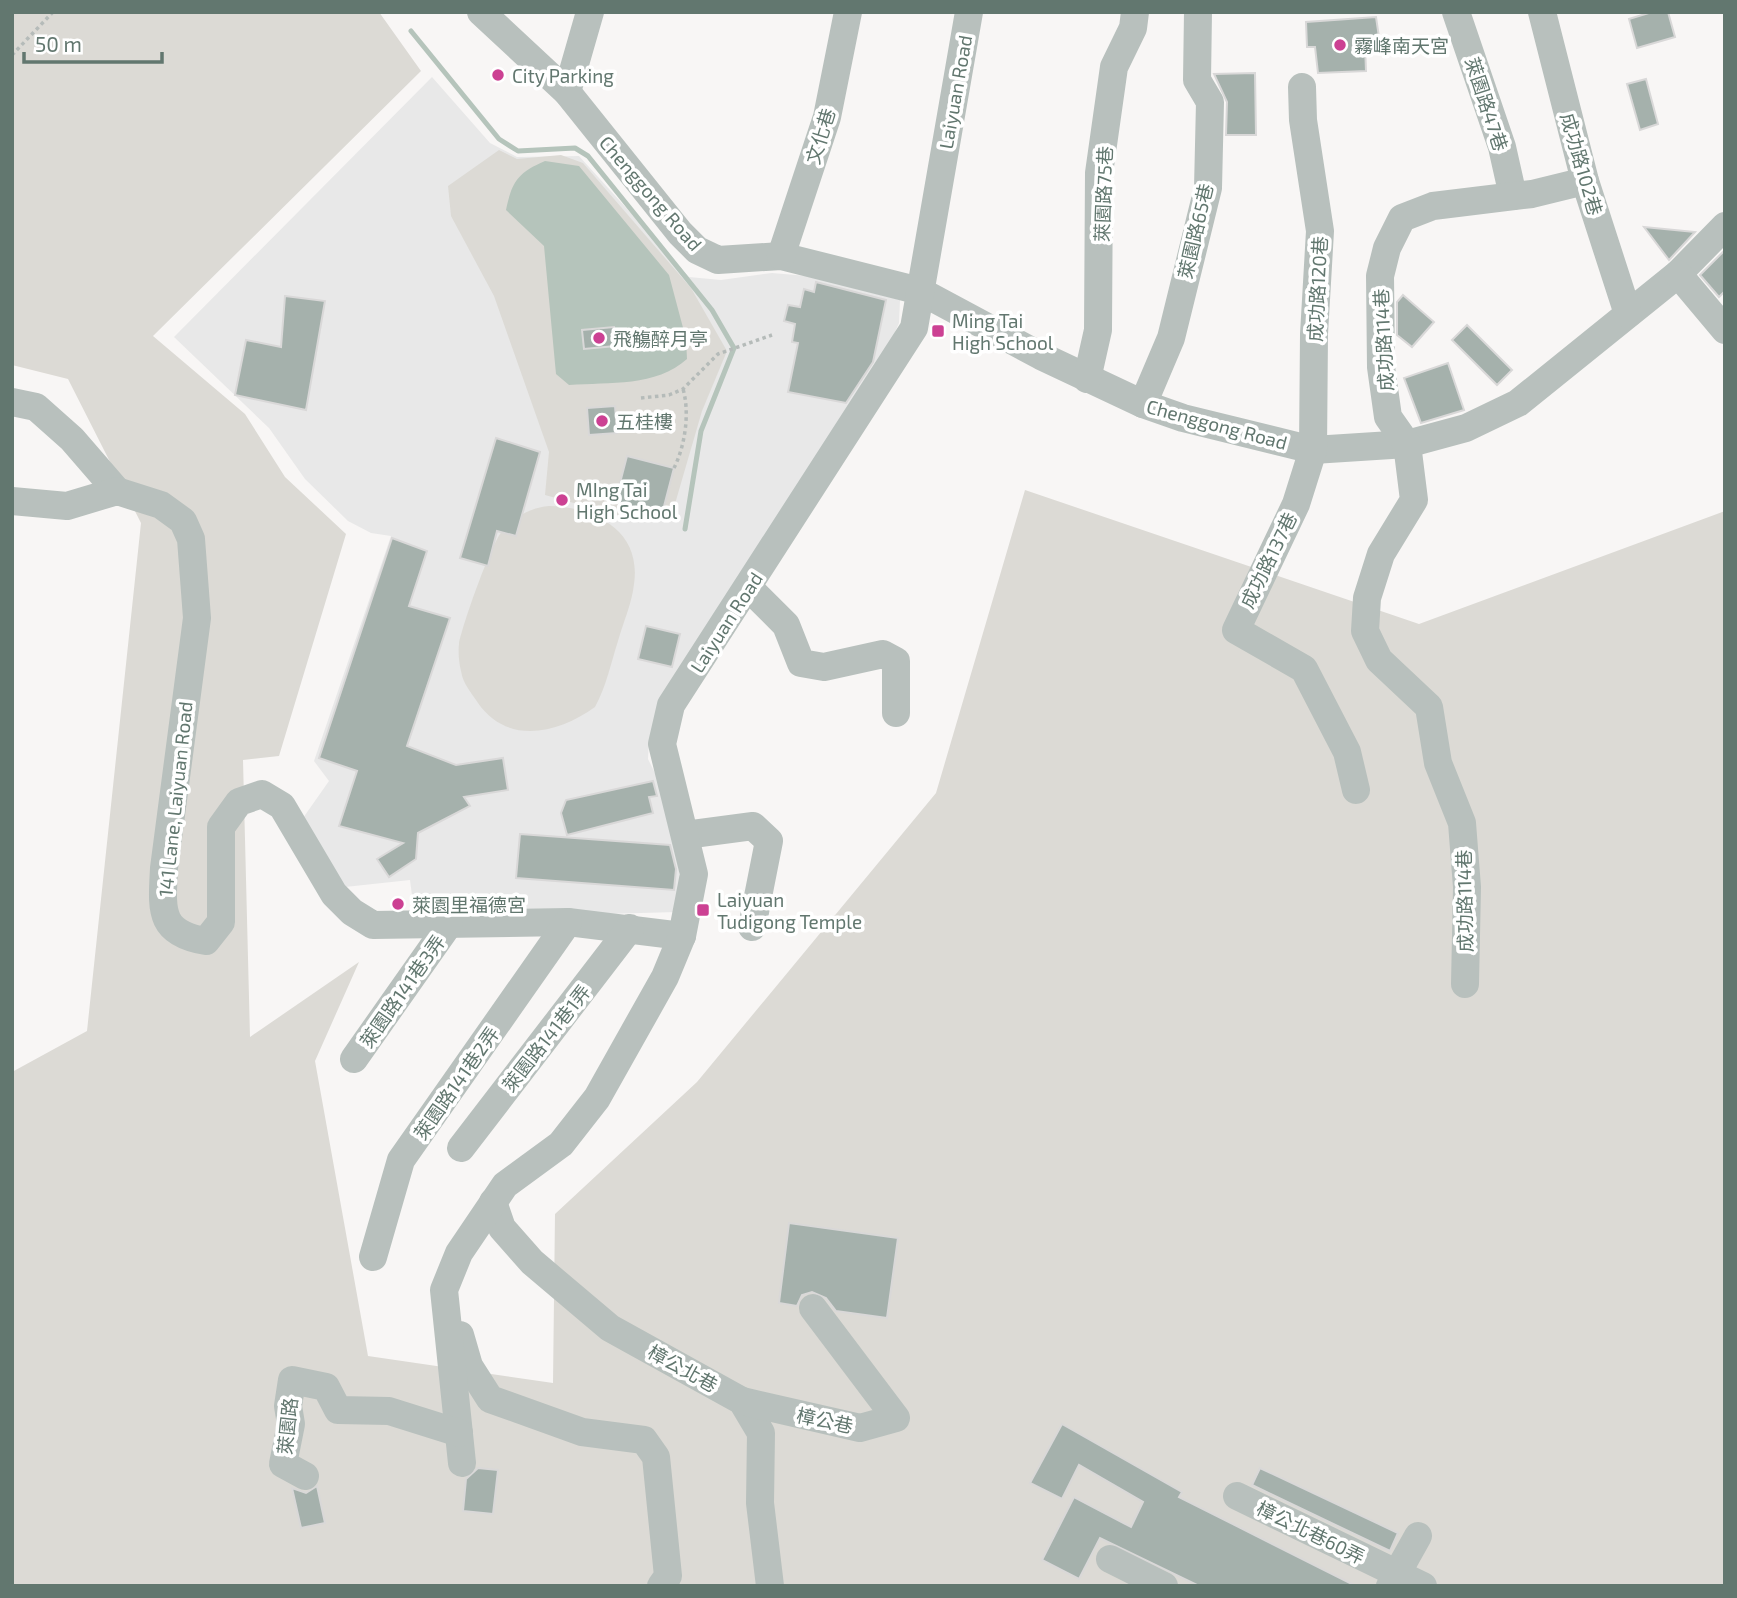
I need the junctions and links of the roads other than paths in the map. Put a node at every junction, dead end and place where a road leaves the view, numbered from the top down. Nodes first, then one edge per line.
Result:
1 (481, 12) edge
2 (590, 12) edge
3 (848, 12) edge
4 (969, 12) edge
5 (1135, 12) edge
6 (1198, 12) edge
7 (1456, 12) edge
8 (1542, 12) edge
9 (1302, 87) dead end
10 (567, 92) junction
11 (1585, 181) junction
12 (1513, 196) junction
13 (1725, 226) edge
14 (781, 256) junction
15 (1678, 274) junction
16 (920, 291) junction
17 (1628, 314) junction
18 (1725, 330) edge
19 (1087, 379) junction
20 (12, 402) edge
21 (1143, 404) junction
22 (1406, 444) junction
23 (1313, 450) junction
24 (117, 491) junction
25 (12, 501) edge
26 (748, 587) junction
27 (896, 713) dead end
28 (1356, 790) dead end
29 (685, 835) junction
30 (568, 922) junction
31 (449, 924) junction
32 (752, 927) dead end
33 (630, 928) junction
34 (682, 936) junction
35 (1465, 984) dead end
36 (354, 1059) dead end
37 (461, 1148) dead end
38 (493, 1202) junction
39 (373, 1257) dead end
40 (444, 1290) junction
41 (813, 1308) dead end
42 (742, 1401) junction
43 (459, 1433) junction
44 (462, 1463) dead end
45 (306, 1476) dead end
46 (1237, 1496) dead end
47 (1418, 1536) dead end
48 (1110, 1559) dead end
49 (1393, 1580) edge
50 (661, 1586) edge
51 (769, 1586) edge
52 (1164, 1586) edge
53 (1423, 1586) edge

1 - 10 street, Chenggong Road
2 - 10 street
3 - 14 street, 文化巷
4 - 16 street, Laiyuan Road
5 - 19 street, 萊園路75巷
6 - 21 street, 萊園路65巷
7 - 12 street, 萊園路47巷
8 - 11 street, 成功路102巷
9 - 23 street, 成功路120巷
10 - 14 street, Chenggong Road
11 - 12 street, 成功路114巷
11 - 17 street, 成功路102巷
12 - 22 street, 成功路114巷
13 - 15 street, Chenggong Road
14 - 16 street, Chenggong Road
15 - 17 street, Chenggong Road
15 - 18 street
16 - 19 street, Chenggong Road
16 - 26 street, Laiyuan Road
17 - 22 street, Chenggong Road
19 - 21 street, Chenggong Road
20 - 24 street
21 - 23 street, Chenggong Road
22 - 23 street, Chenggong Road
22 - 35 street, 成功路114巷
23 - 28 street, 成功路137巷
24 - 25 street
24 - 31 street, 141 Lane, Laiyuan Road
26 - 27 street
26 - 29 street, Laiyuan Road
29 - 32 street
29 - 34 street, Laiyuan Road
30 - 31 street, 141 Lane, Laiyuan Road
30 - 33 street, 141 Lane, Laiyuan Road
30 - 39 street, 萊園路141巷2弄
31 - 36 street, 萊園路141巷3弄
33 - 34 street, 141 Lane, Laiyuan Road
33 - 37 street, 萊園路141巷1弄
34 - 38 street, Laiyuan Road
38 - 40 street
38 - 42 street, 樟公北巷
40 - 43 street
40 - 50 street
41 - 42 street, 樟公巷
42 - 51 street
43 - 44 street
43 - 45 street, 萊園路
46 - 49 street, 樟公北巷60弄
47 - 49 street
48 - 52 street
49 - 53 street, 樟公北巷60弄

